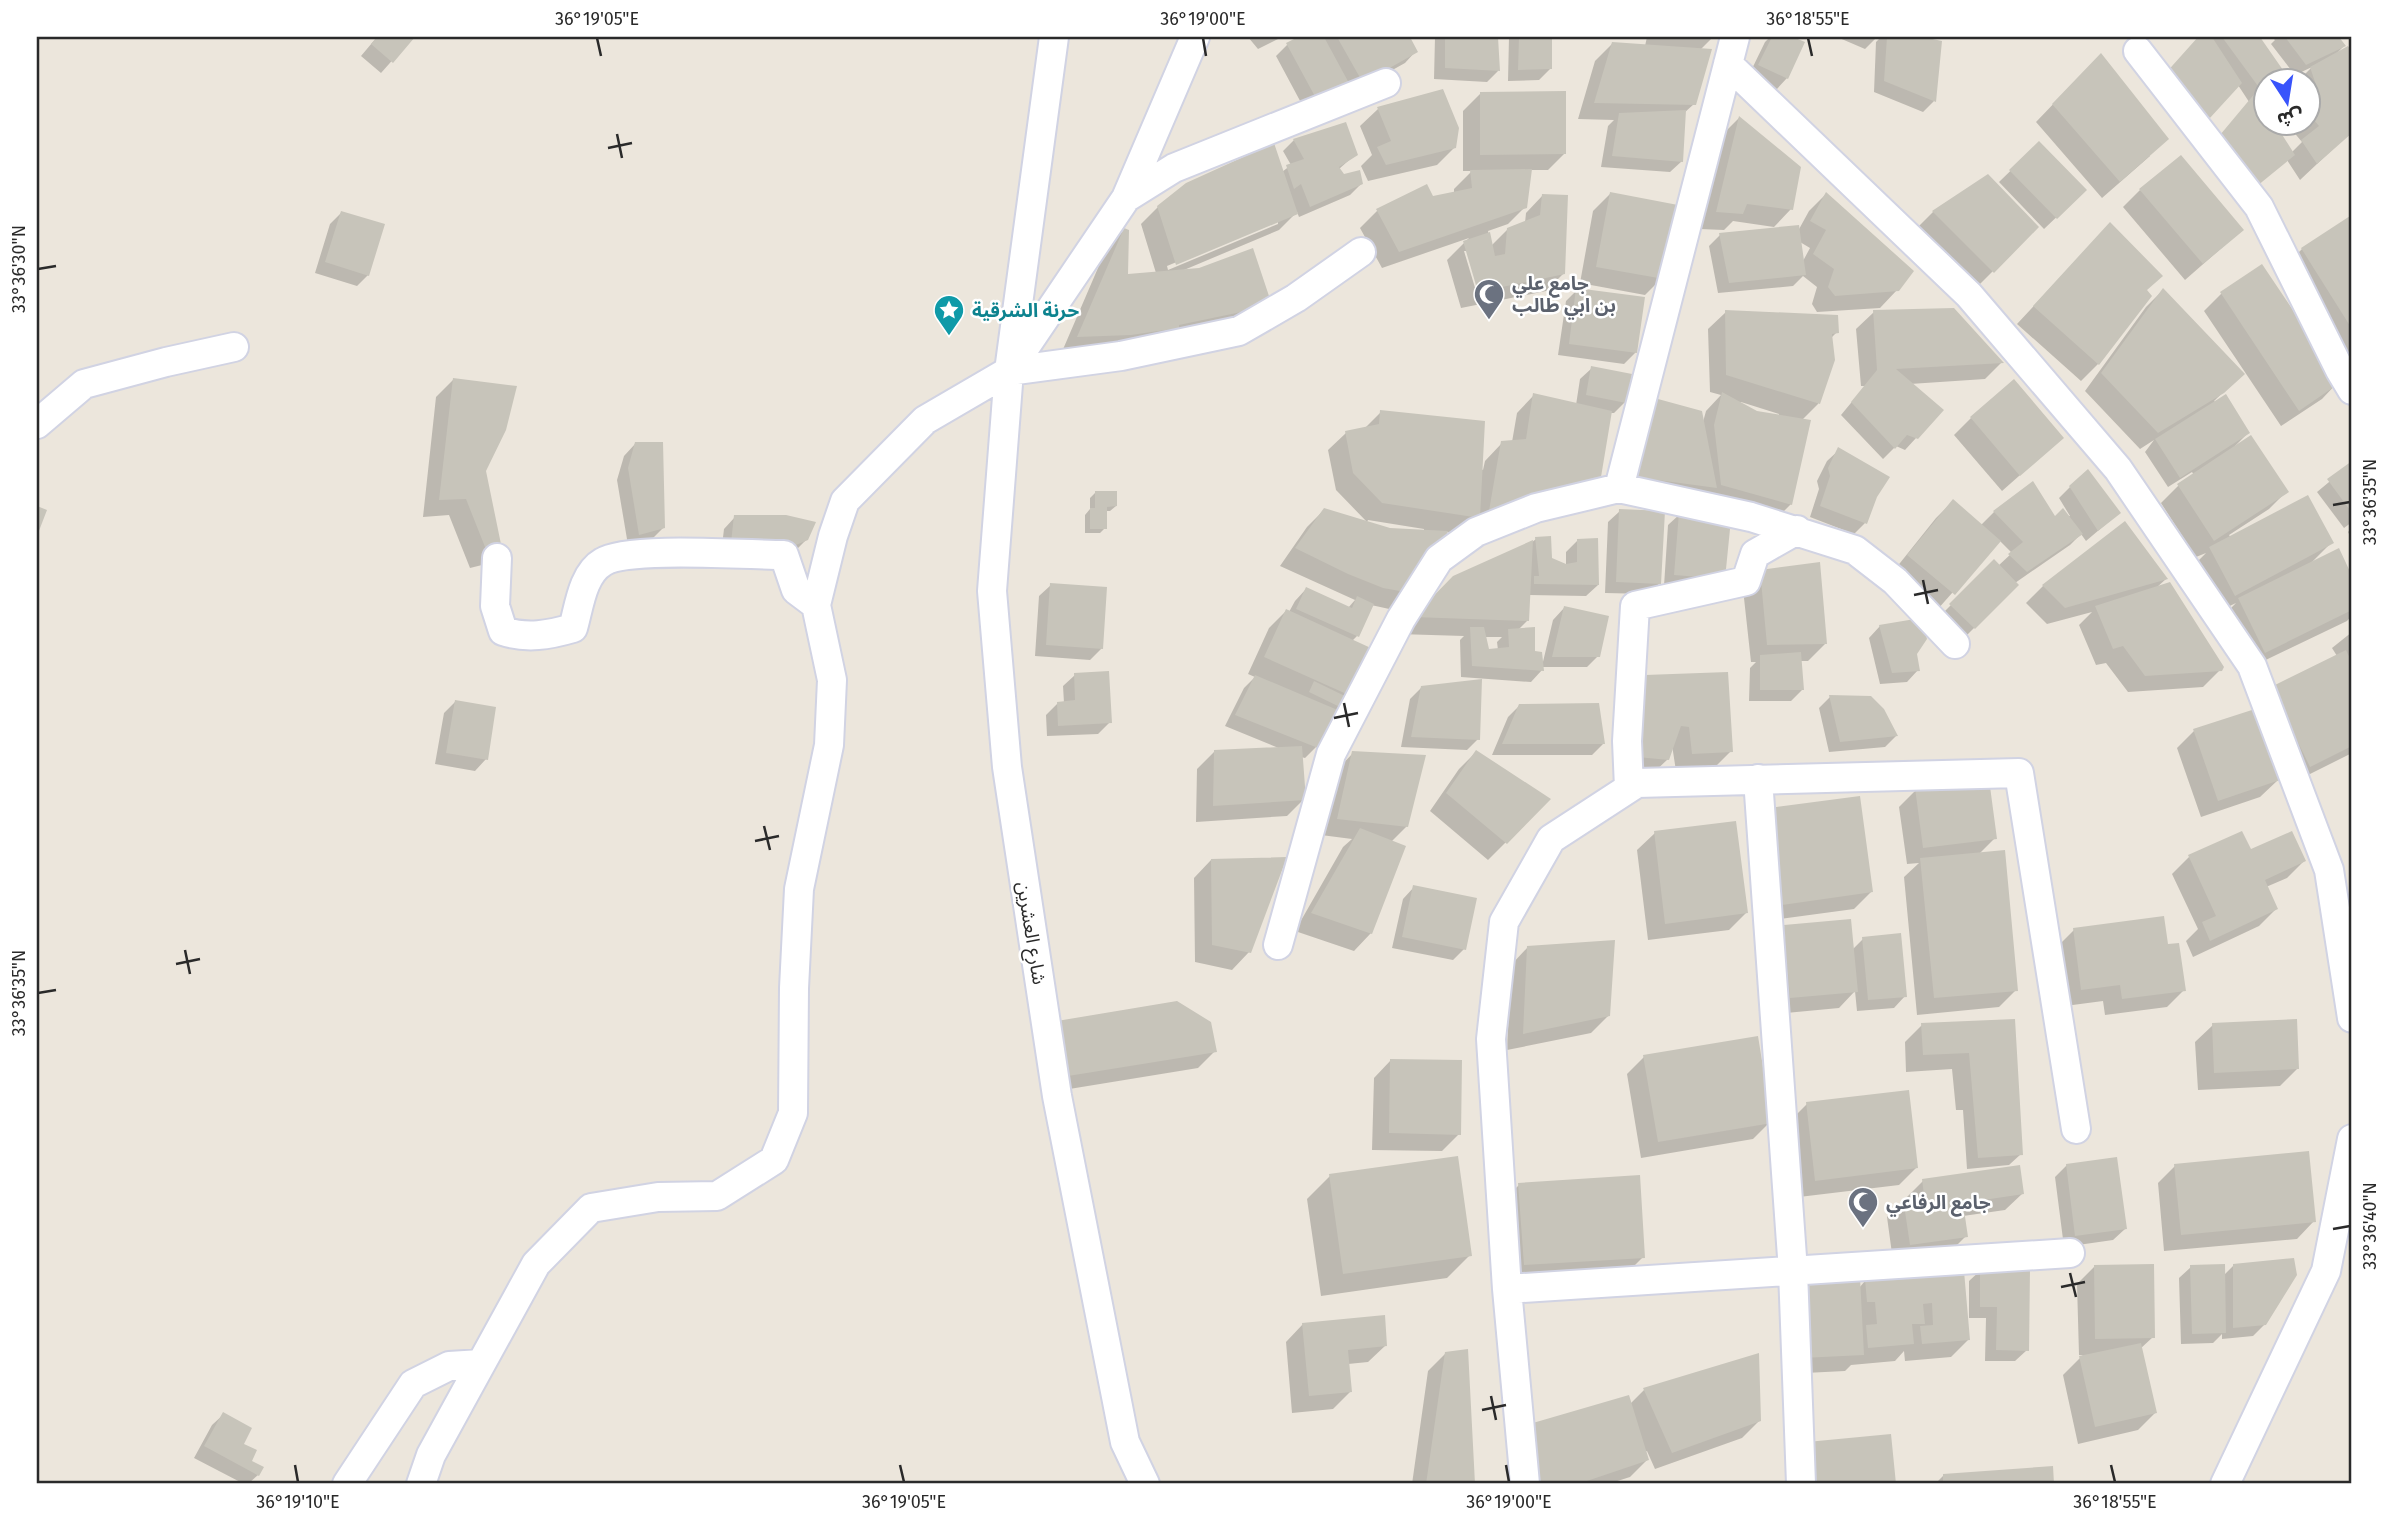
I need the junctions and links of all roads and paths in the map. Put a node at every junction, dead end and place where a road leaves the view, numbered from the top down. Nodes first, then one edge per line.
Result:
1 (1054, 37) edge
2 (1195, 37) edge
3 (1735, 37) edge
4 (2138, 51) dead end
5 (1728, 64) junction
6 (1386, 83) dead end
7 (1126, 198) junction
8 (1361, 253) dead end
9 (234, 347) dead end
10 (1009, 371) junction
11 (2352, 390) edge
12 (37, 424) edge
13 (1619, 488) junction
14 (1797, 530) junction
15 (497, 558) dead end
16 (816, 605) junction
17 (1955, 644) dead end
18 (1758, 779) junction
19 (1629, 788) junction
20 (1278, 946) dead end
21 (2352, 1018) edge
22 (2076, 1129) dead end
23 (2352, 1139) edge
24 (2070, 1253) dead end
25 (1793, 1270) junction
26 (1507, 1289) junction
27 (481, 1364) junction
28 (347, 1484) edge
29 (421, 1484) edge
30 (1145, 1484) edge
31 (1525, 1484) edge
32 (1801, 1484) edge
33 (2225, 1484) edge

1 - 10 street, شارع العشرين
2 - 7 street
3 - 5 street
4 - 11 street
5 - 13 street
5 - 21 street
6 - 7 street
7 - 10 street
8 - 10 street
9 - 12 street
10 - 16 street
10 - 30 street, شارع العشرين
13 - 14 street
13 - 20 street
14 - 17 street
14 - 19 street
15 - 16 street
16 - 27 street
18 - 19 street
18 - 22 street
18 - 25 street
19 - 26 street
23 - 33 street
24 - 25 street
25 - 26 street
25 - 32 street
26 - 31 street
27 - 28 street
27 - 29 street

